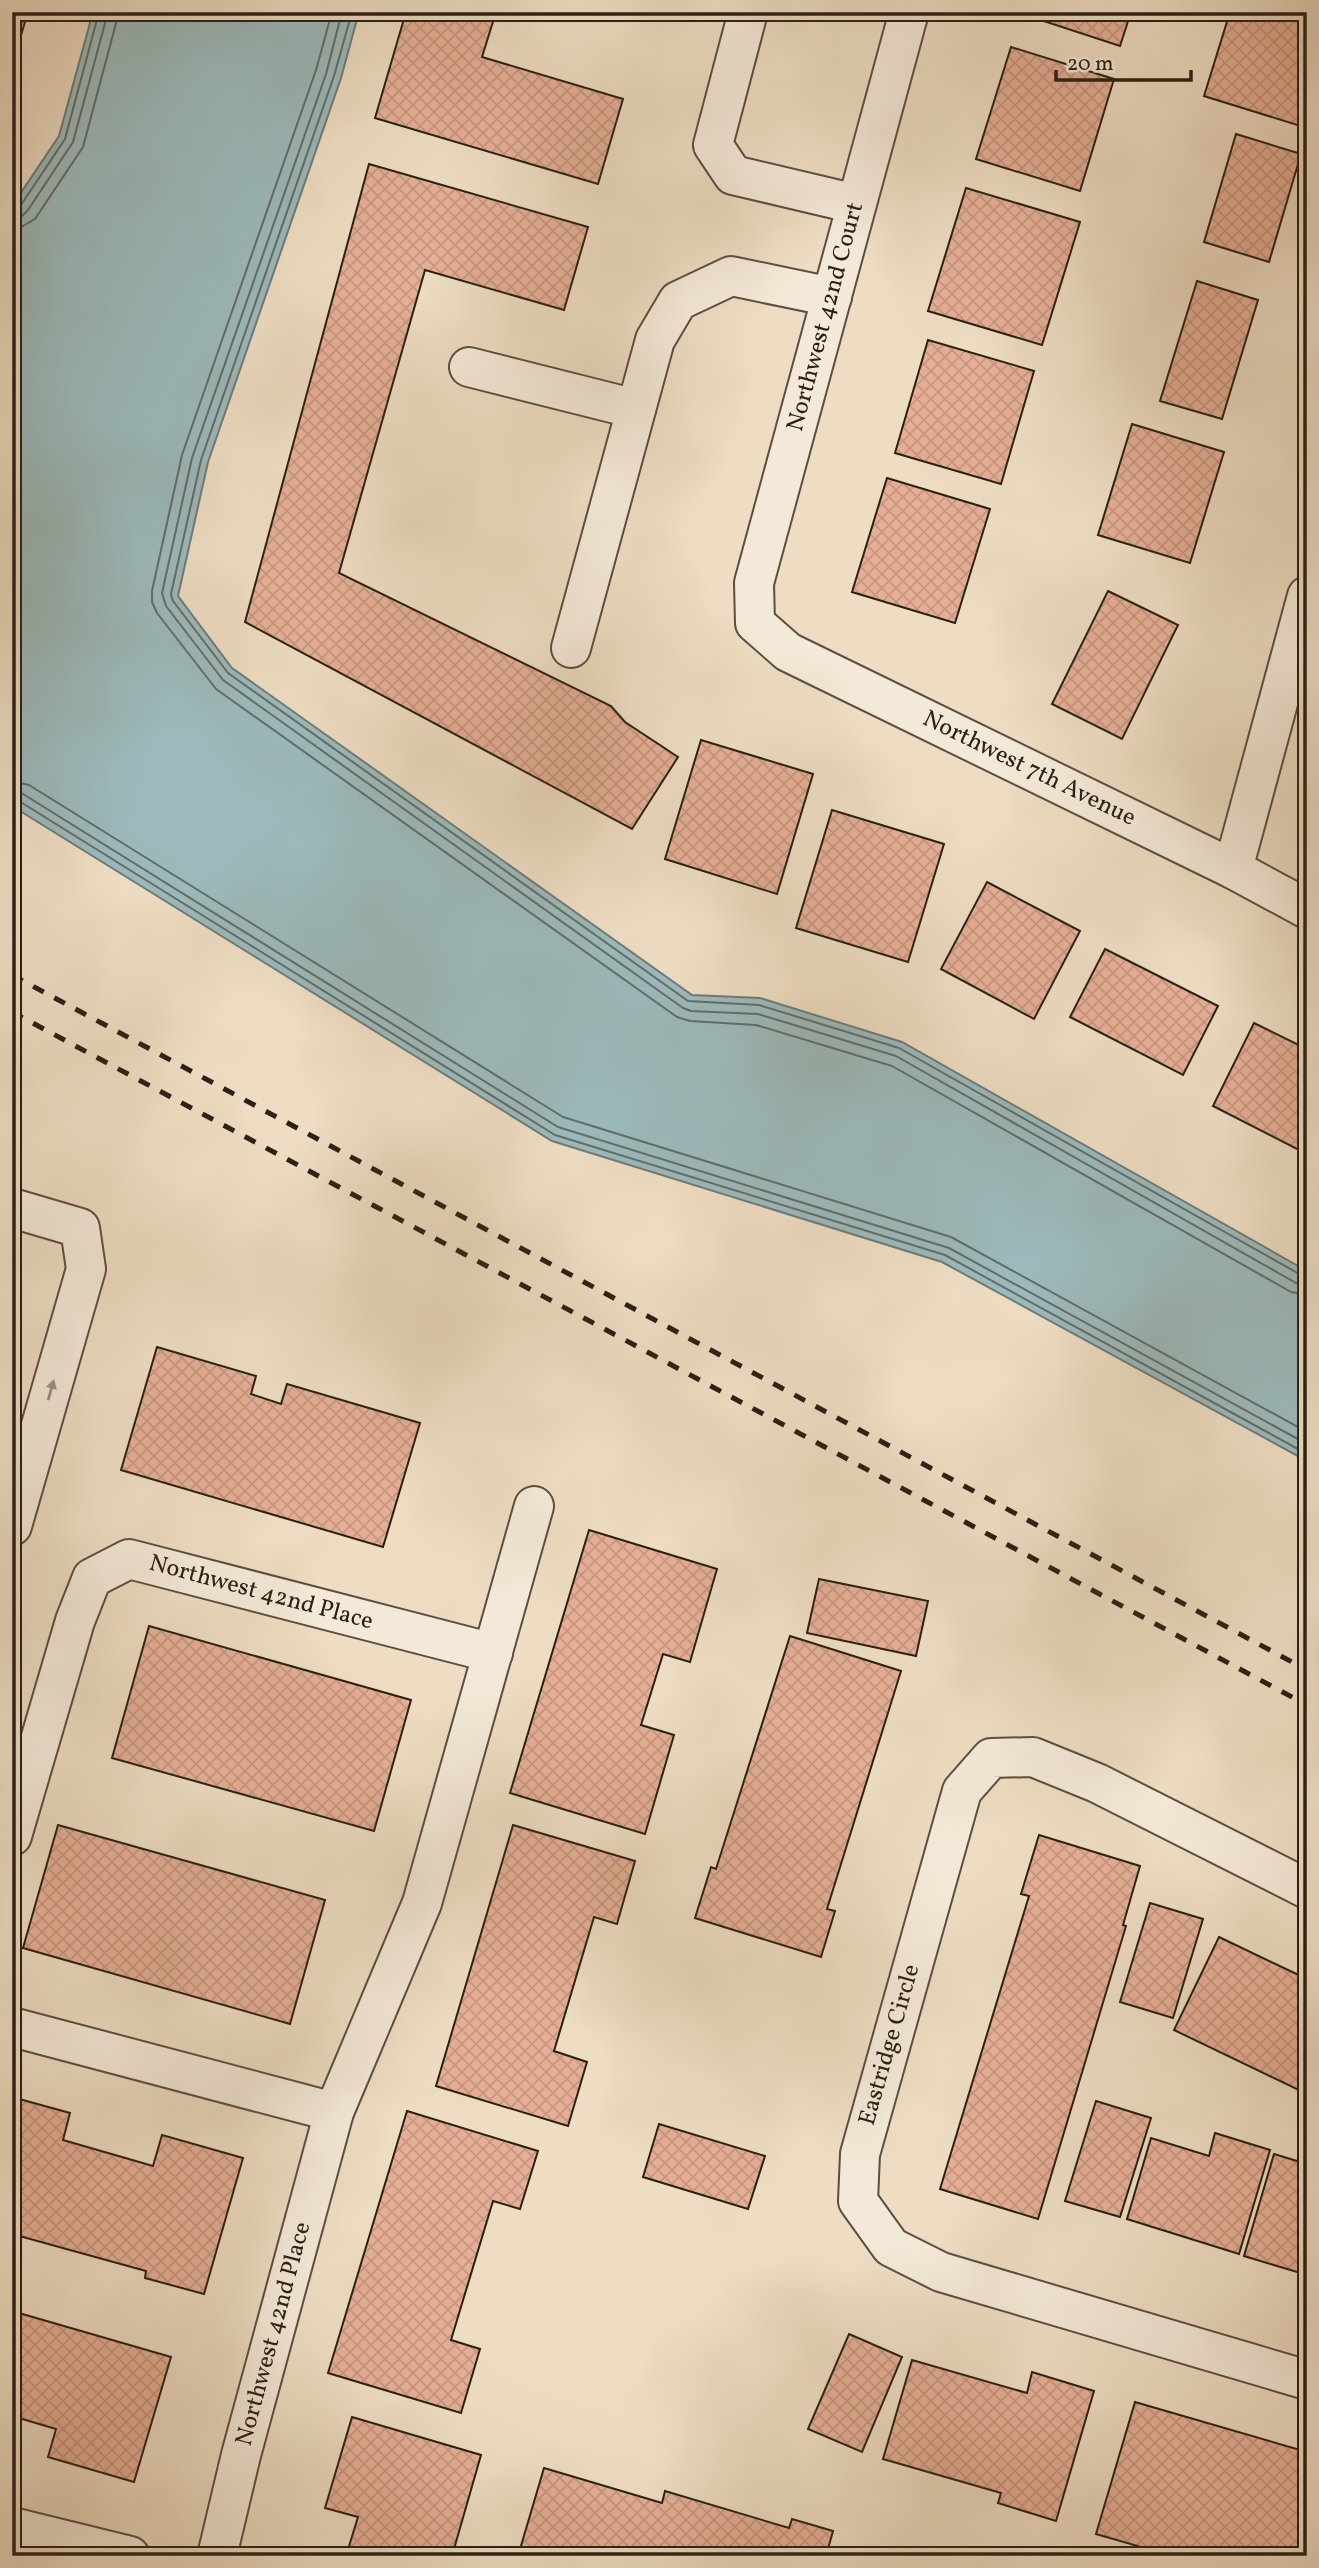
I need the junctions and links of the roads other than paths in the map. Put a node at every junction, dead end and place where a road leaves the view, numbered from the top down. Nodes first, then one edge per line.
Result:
1 (748, 12) edge
2 (909, 12) edge
3 (856, 204) junction
4 (832, 297) junction
5 (469, 367) dead end
6 (636, 409) junction
7 (1307, 597) edge
8 (755, 624) joint
9 (570, 648) dead end
10 (1233, 869) junction
11 (1307, 909) edge
12 (12, 1208) edge
13 (24, 1448) edge
14 (534, 1506) dead end
15 (12, 1526) edge
16 (493, 1653) junction
17 (12, 1836) edge
18 (1307, 1889) edge
19 (12, 2027) edge
20 (334, 2112) junction
21 (1307, 2380) edge
22 (12, 2527) edge
23 (130, 2556) edge
24 (217, 2556) edge

1 - 3 street
2 - 3 street, Northwest 42nd Court
3 - 4 street, Northwest 42nd Court
4 - 6 street
4 - 8 street, Northwest 42nd Court
5 - 6 street
6 - 9 street
7 - 10 street
8 - 10 street, Northwest 7th Avenue
10 - 11 street, Northwest 7th Avenue
13 -> 12 street
13 - 15 street
14 - 16 street, Northwest 42nd Place
16 - 17 street, Northwest 42nd Place
16 - 20 street, Northwest 42nd Place
18 - 21 street, Eastridge Circle
19 - 20 street
20 - 24 street, Northwest 42nd Place
22 - 23 street

